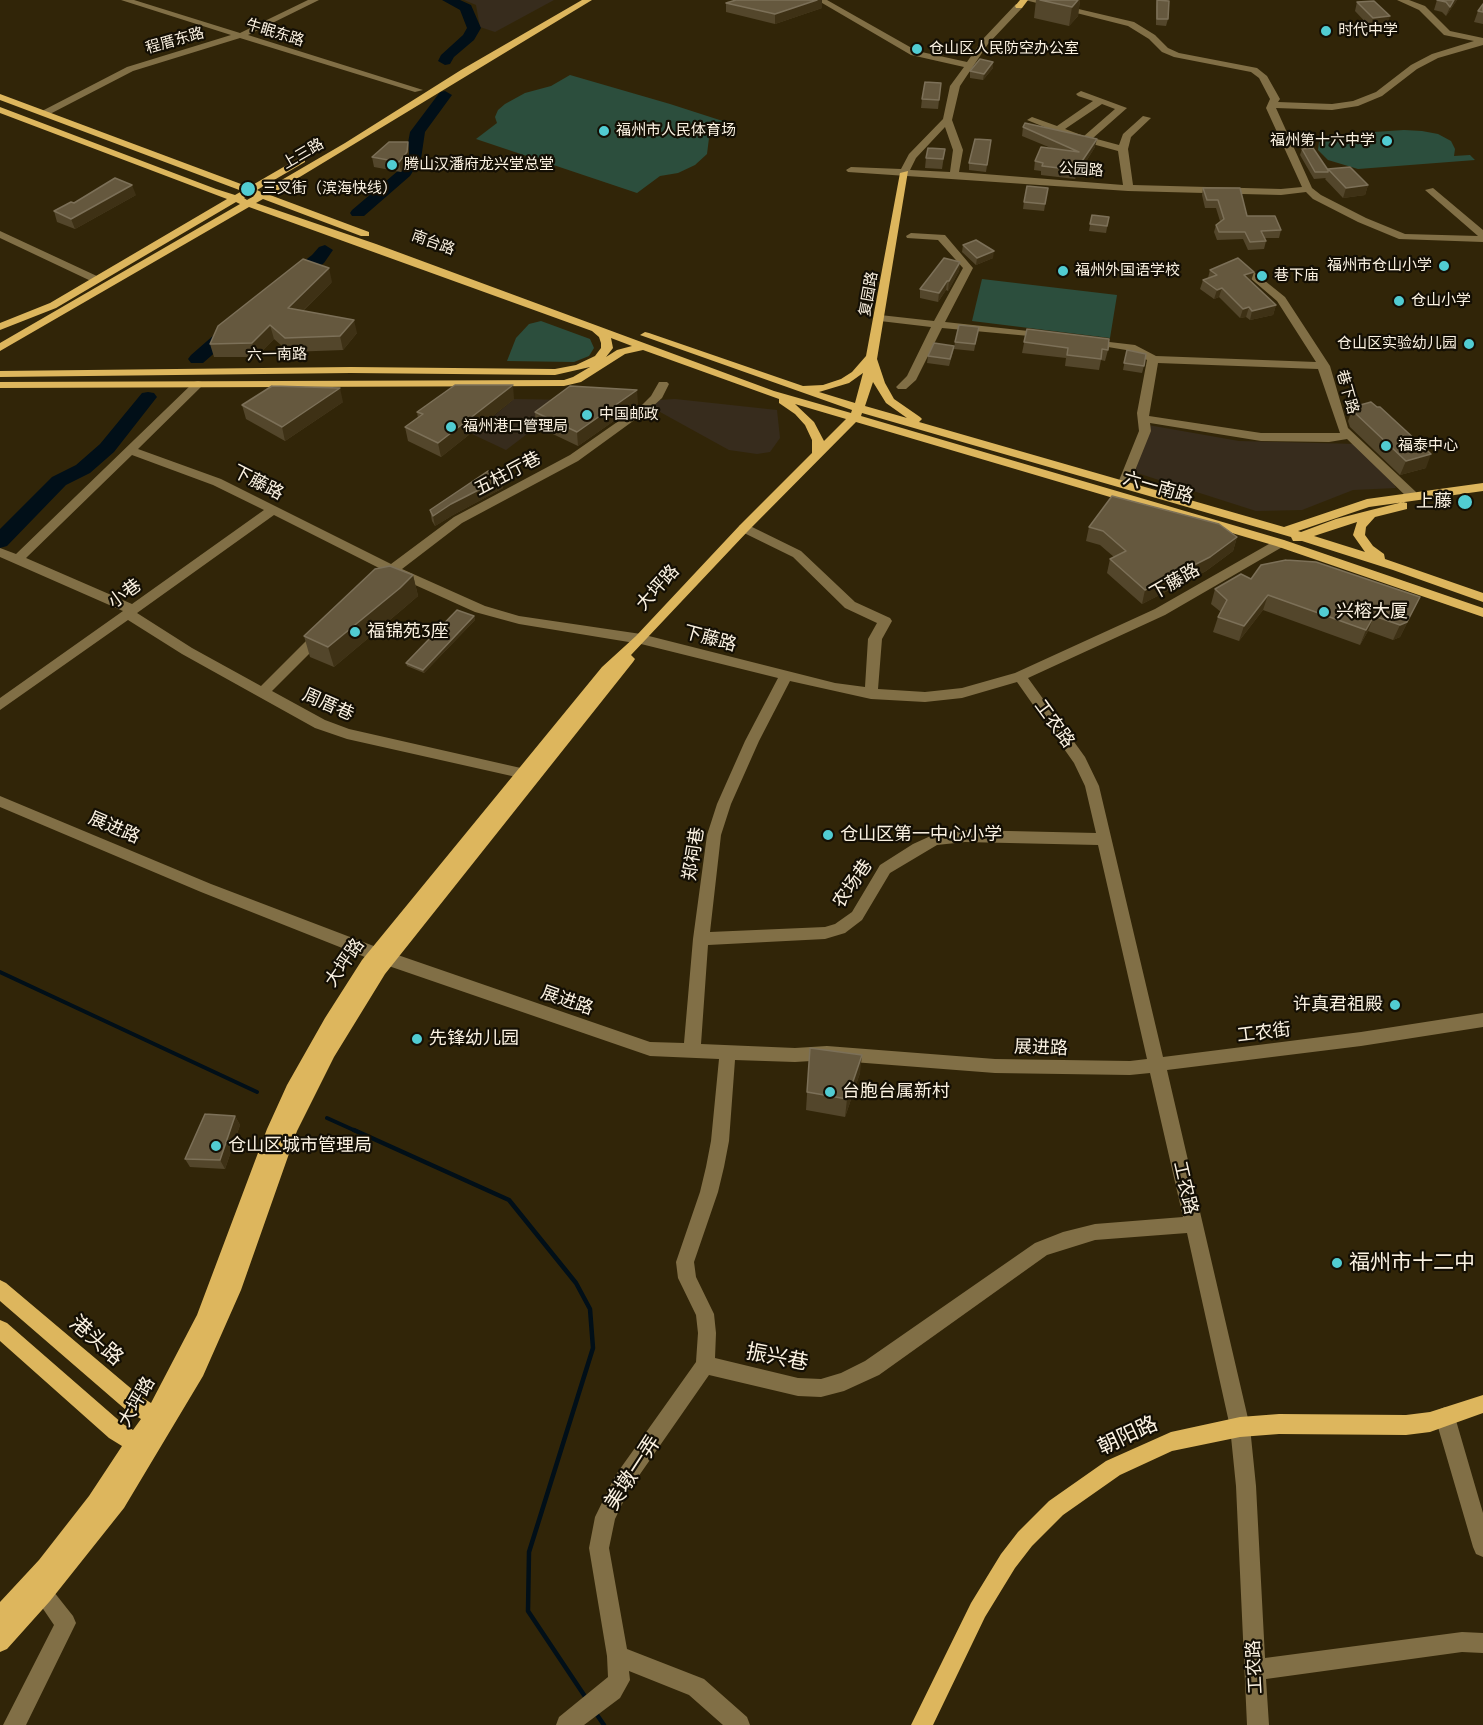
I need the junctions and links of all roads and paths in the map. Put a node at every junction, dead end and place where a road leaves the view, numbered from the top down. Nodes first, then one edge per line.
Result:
1 (125, 0) edge
2 (315, 0) edge
3 (573, 0) edge
4 (588, 0) edge
5 (821, 0) edge
6 (1029, 0) edge
7 (1401, 0) edge
8 (1021, 2) edge
9 (238, 36) junction
10 (1483, 42) edge
11 (968, 65) junction
12 (418, 90) junction
13 (1081, 94) dead end
14 (0, 97) edge
15 (1100, 101) junction
16 (1272, 106) junction
17 (0, 110) edge
18 (45, 113) junction
19 (1146, 118) dead end
20 (947, 120) junction
21 (1032, 120) dead end
22 (352, 130) dead end
23 (1057, 130) junction
24 (343, 136) dead end
25 (1086, 140) junction
26 (1123, 149) junction
27 (851, 170) dead end
28 (905, 173) junction
29 (954, 175) junction
30 (1128, 188) junction
31 (1308, 189) junction
32 (249, 190) junction
33 (1430, 190) dead end
34 (262, 194) junction
35 (234, 198) junction
36 (248, 203) junction
37 (0, 234) edge
38 (911, 236) dead end
39 (1483, 237) edge
40 (1239, 263) edge
41 (95, 279) junction
42 (52, 306) junction
43 (880, 318) junction
44 (587, 324) junction
45 (938, 324) junction
46 (0, 327) edge
47 (1054, 336) edge
48 (0, 337) edge
49 (1076, 339) edge
50 (646, 346) junction
51 (0, 348) edge
52 (873, 356) junction
53 (1153, 359) junction
54 (1324, 366) junction
55 (0, 374) edge
56 (198, 384) junction
57 (663, 384) dead end
58 (0, 385) edge
59 (902, 387) dead end
60 (793, 388) junction
61 (770, 393) junction
62 (857, 413) junction
63 (1144, 419) junction
64 (943, 432) junction
65 (1350, 435) junction
66 (131, 450) junction
67 (818, 453) junction
68 (1124, 483) junction
69 (1483, 487) edge
70 (1412, 495) junction
71 (1483, 496) edge
72 (271, 511) junction
73 (1371, 514) junction
74 (744, 528) junction
75 (1282, 537) junction
76 (1301, 537) junction
77 (8, 555) edge
78 (1398, 567) junction
79 (392, 569) junction
80 (375, 582) edge
81 (1483, 598) edge
82 (131, 612) junction
83 (1483, 613) edge
84 (332, 623) edge
85 (641, 639) junction
86 (1020, 676) junction
87 (786, 677) junction
88 (263, 692) junction
89 (872, 694) junction
90 (0, 705) edge
91 (528, 775) junction
92 (0, 801) edge
93 (1103, 839) junction
94 (701, 939) junction
95 (381, 956) junction
96 (1483, 1020) edge
97 (692, 1050) junction
98 (728, 1051) junction
99 (1156, 1066) junction
100 (1193, 1224) junction
101 (0, 1289) edge
102 (0, 1329) edge
103 (705, 1365) junction
104 (1483, 1404) edge
105 (1445, 1418) junction
106 (160, 1419) junction
107 (1240, 1427) junction
108 (143, 1448) junction
109 (1483, 1548) edge
110 (43, 1594) junction
111 (0, 1617) edge
112 (0, 1642) edge
113 (1483, 1643) edge
114 (618, 1656) junction
115 (1255, 1670) junction
116 (568, 1724) edge
117 (14, 1725) edge
118 (739, 1725) edge
119 (922, 1725) edge
120 (1258, 1725) edge

1 - 9 street, 牛眠东路
2 - 9 street, 程厝东路
3 - 12 main road
4 - 34 main road, 上三路
5 - 11 street
6 - 16 street
7 - 10 street
8 - 11 street
9 - 12 street, 牛眠东路
9 - 18 street, 程厝东路
10 - 16 street
11 - 20 street
12 - 22 main road
13 - 15 street
14 - 18 main road, 南台路
15 - 23 street
15 - 25 street
16 - 31 street
17 - 35 main road, 南台路
18 - 32 main road, 南台路
19 - 26 street
20 - 28 street
20 - 29 street
21 - 23 street
23 - 25 street
24 - 32 main road, 上三路
25 - 26 street
26 - 30 street
27 - 28 street, 公园路
28 - 29 street, 公园路
28 - 43 main road, 复园路
29 - 30 street, 公园路
30 - 31 street, 公园路
31 - 39 street
32 - 34 main road, 南台路
32 - 35 main road, 上三路
33 - 39 street
34 - 36 main road, 上三路
34 - 60 main road, 南台路
35 - 36 main road, 南台路
35 - 41 main road, 上三路
36 - 44 main road, 南台路
36 - 51 main road, 上三路
37 - 41 street
38 - 45 street
40 - 54 street, 巷下路
41 - 42 main road, 上三路
42 - 46 main road
42 - 48 main road, 上三路
43 - 45 street
43 - 52 main road, 复园路
44 - 50 main road, 南台路
44 - 55 main road, 六一南路
45 - 47 street
45 - 59 street
49 - 53 street
50 - 56 main road, 六一南路
50 - 61 main road, 南台路
52 - 60 main road
52 - 62 main road, 复园路
52 - 64 main road
53 - 54 street
53 - 63 street
54 - 65 street, 巷下路
56 - 58 main road, 六一南路
56 - 66 street
57 - 79 street, 五柱厅巷
60 - 62 main road, 南台路
61 - 62 main road, 南台路
61 - 67 main road
62 - 64 main road, 六一南路
62 - 67 main road, 大坪路
62 - 75 main road, 六一南路
63 - 65 street
63 - 68 street
64 - 68 main road, 六一南路
65 - 70 street, 巷下路
66 - 72 street, 下藤路
66 - 77 street
67 - 74 main road, 大坪路
68 - 75 main road, 六一南路
69 - 70 main road
70 - 75 main road
71 - 73 main road
72 - 79 street, 下藤路
72 - 82 street, 小巷
73 - 76 main road
73 - 78 main road
74 - 85 main road, 大坪路
74 - 89 street
75 - 76 main road
75 - 83 main road, 六一南路
75 - 86 street, 下藤路
76 - 78 main road
77 - 82 street, 周厝巷
78 - 81 main road
79 - 80 street, 五柱厅巷
79 - 85 street, 下藤路
82 - 88 street, 周厝巷
82 - 90 street, 小巷
84 - 88 street
85 - 87 street, 下藤路
85 - 91 main road, 大坪路
86 - 89 street, 下藤路
86 - 93 street, 工农路
87 - 89 street, 下藤路
87 - 94 street, 郑祠巷
88 - 91 street, 周厝巷
91 - 95 main road, 大坪路
92 - 95 street, 展进路
93 - 94 street, 农场巷
93 - 99 street, 工农路
94 - 97 street, 郑祠巷
95 - 97 street, 展进路
95 - 106 main road, 大坪路
96 - 99 street, 工农街
97 - 98 street, 展进路
98 - 99 street, 展进路
98 - 103 street
99 - 100 street, 工农路
100 - 103 street, 振兴巷
100 - 107 street, 工农路
101 - 106 main road, 港头路
102 - 108 main road
103 - 114 street, 美墩一弄
104 - 105 main road, 朝阳路
105 - 107 main road, 朝阳路
105 - 109 street
106 - 108 main road, 大坪路
107 - 115 street, 工农路
107 - 119 main road, 朝阳路
108 - 110 main road
108 - 111 main road, 大坪路
110 - 112 main road
110 - 117 street
113 - 115 street
114 - 116 street, 美墩一弄
114 - 118 street
115 - 120 street, 工农路

